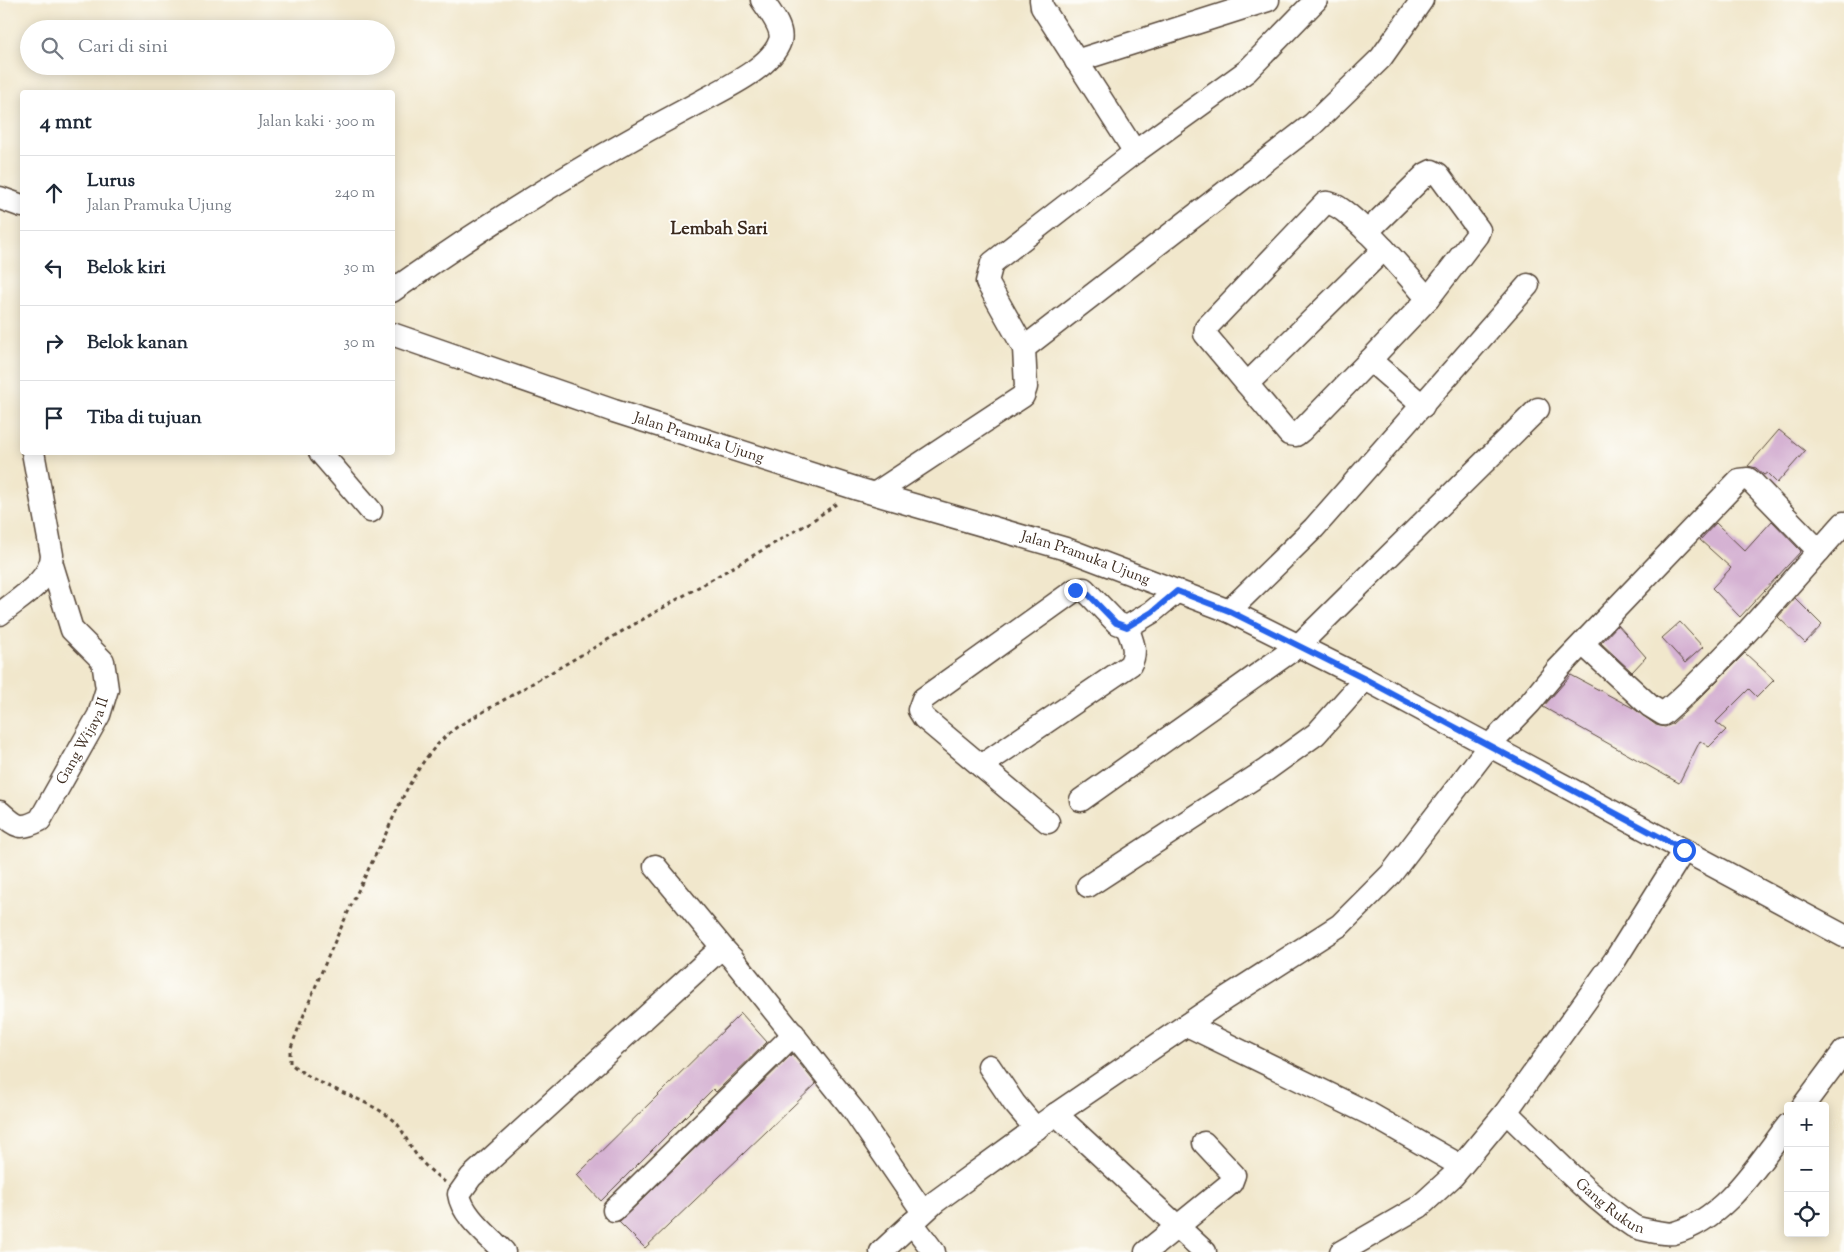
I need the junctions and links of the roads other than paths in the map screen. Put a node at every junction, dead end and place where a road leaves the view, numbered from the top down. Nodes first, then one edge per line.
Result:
1 (762, 0) edge
2 (1041, 0) edge
3 (1268, 0) edge
4 (1316, 0) edge
5 (1422, 0) edge
6 (1076, 61) junction
7 (1135, 152) junction
8 (0, 198) edge
9 (20, 205) edge
10 (1367, 232) junction
11 (1384, 249) junction
12 (1528, 285) dead end
13 (395, 289) edge
14 (1428, 299) junction
15 (395, 335) edge
16 (1024, 348) junction
17 (1370, 360) junction
18 (1246, 384) junction
19 (1423, 406) junction
20 (1538, 409) dead end
21 (34, 455) edge
22 (323, 455) edge
23 (867, 491) junction
24 (371, 511) dead end
25 (1844, 523) edge
26 (1819, 551) junction
27 (52, 565) junction
28 (1177, 591) junction
29 (1229, 611) junction
30 (0, 614) edge
31 (1127, 627) junction
32 (1583, 644) junction
33 (1298, 646) junction
34 (1365, 679) junction
35 (1489, 746) junction
36 (981, 766) junction
37 (1081, 800) dead end
38 (0, 812) edge
39 (1048, 822) dead end
40 (1684, 850) junction
41 (655, 866) dead end
42 (1088, 886) dead end
43 (1844, 936) edge
44 (727, 953) junction
45 (1187, 1025) junction
46 (794, 1034) junction
47 (1844, 1051) edge
48 (989, 1066) dead end
49 (1806, 1102) edge
50 (1506, 1112) junction
51 (1056, 1114) junction
52 (1036, 1129) junction
53 (1784, 1130) edge
54 (1204, 1143) dead end
55 (1461, 1166) junction
56 (614, 1210) dead end
57 (918, 1218) junction
58 (1177, 1227) junction
59 (504, 1252) edge
60 (881, 1252) edge
61 (934, 1252) edge
62 (1146, 1252) edge
63 (1205, 1252) edge
64 (1341, 1252) edge

1 - 13 street
2 - 6 street
3 - 6 street
4 - 7 street
5 - 16 street
6 - 7 street
7 - 16 street
8 - 9 street
10 - 11 street
10 - 14 street
10 - 18 street
11 - 14 street
11 - 18 street
12 - 19 street
14 - 17 street
15 - 23 street, Jalan Pramuka Ujung
16 - 23 street
17 - 18 street
17 - 19 street
19 - 29 street
20 - 33 street
21 - 27 street
22 - 24 street
23 - 28 street, Jalan Pramuka Ujung
25 - 26 street
26 - 32 street
26 - 32 street
27 - 30 street
27 - 38 street, Gang Wijaya II
28 - 29 street, Jalan Pramuka Ujung
28 - 31 street
29 - 33 street, Jalan Pramuka Ujung
31 - 36 street
31 - 36 street
32 - 35 street
33 - 34 street, Jalan Pramuka Ujung
33 - 37 street
34 - 35 street, Jalan Pramuka Ujung
34 - 42 street
35 - 40 street, Jalan Pramuka Ujung
35 - 45 street
36 - 39 street
40 - 43 street, Jalan Pramuka Ujung
40 - 50 street
41 - 44 street
44 - 46 street
44 - 59 street
45 - 51 street
45 - 55 street
46 - 56 street
46 - 57 street
47 - 49 street
48 - 52 street
50 - 53 street, Gang Rukun
50 - 55 street
51 - 52 street
51 - 58 street
52 - 57 street
54 - 58 street
55 - 64 street
57 - 60 street
57 - 61 street
58 - 62 street
58 - 63 street

